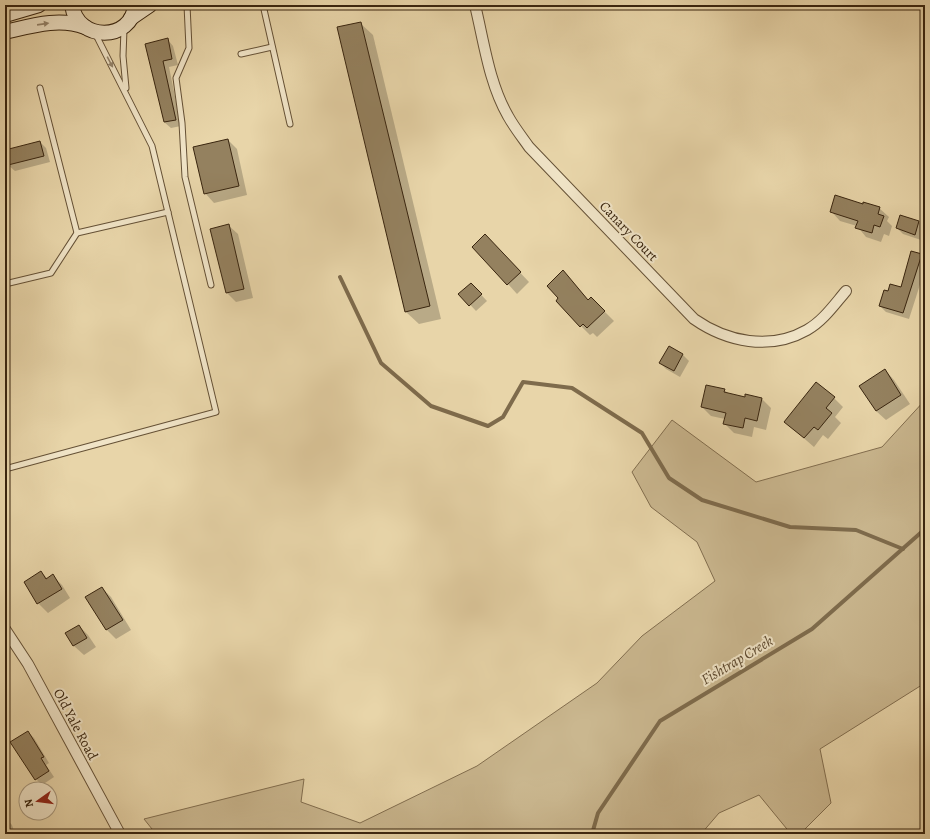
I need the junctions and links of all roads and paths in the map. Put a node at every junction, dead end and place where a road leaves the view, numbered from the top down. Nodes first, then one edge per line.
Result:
1 (39, 5) edge
2 (72, 5) edge
3 (150, 5) edge
4 (187, 5) edge
5 (263, 5) edge
6 (475, 5) edge
7 (5, 15) edge
8 (130, 16) edge
9 (90, 30) junction
10 (5, 32) edge
11 (272, 48) junction
12 (241, 54) dead end
13 (40, 88) dead end
14 (126, 91) junction
15 (290, 124) dead end
16 (168, 212) junction
17 (77, 233) junction
18 (5, 284) edge
19 (211, 285) dead end
20 (846, 291) dead end
21 (5, 469) edge
22 (5, 628) edge
23 (120, 834) edge

1 - 7 main road
2 - 9 main road
3 - 8 main road
4 - 19 lane
5 - 11 lane
6 - 20 street, Canary Court
8 - 9 main road
8 - 14 lane
10 -> 9 main road
9 -> 14 lane
11 - 12 lane
11 - 15 lane
13 - 17 lane
14 - 16 lane
16 - 17 lane
16 - 21 lane
17 - 18 lane
22 - 23 street, Old Yale Road

